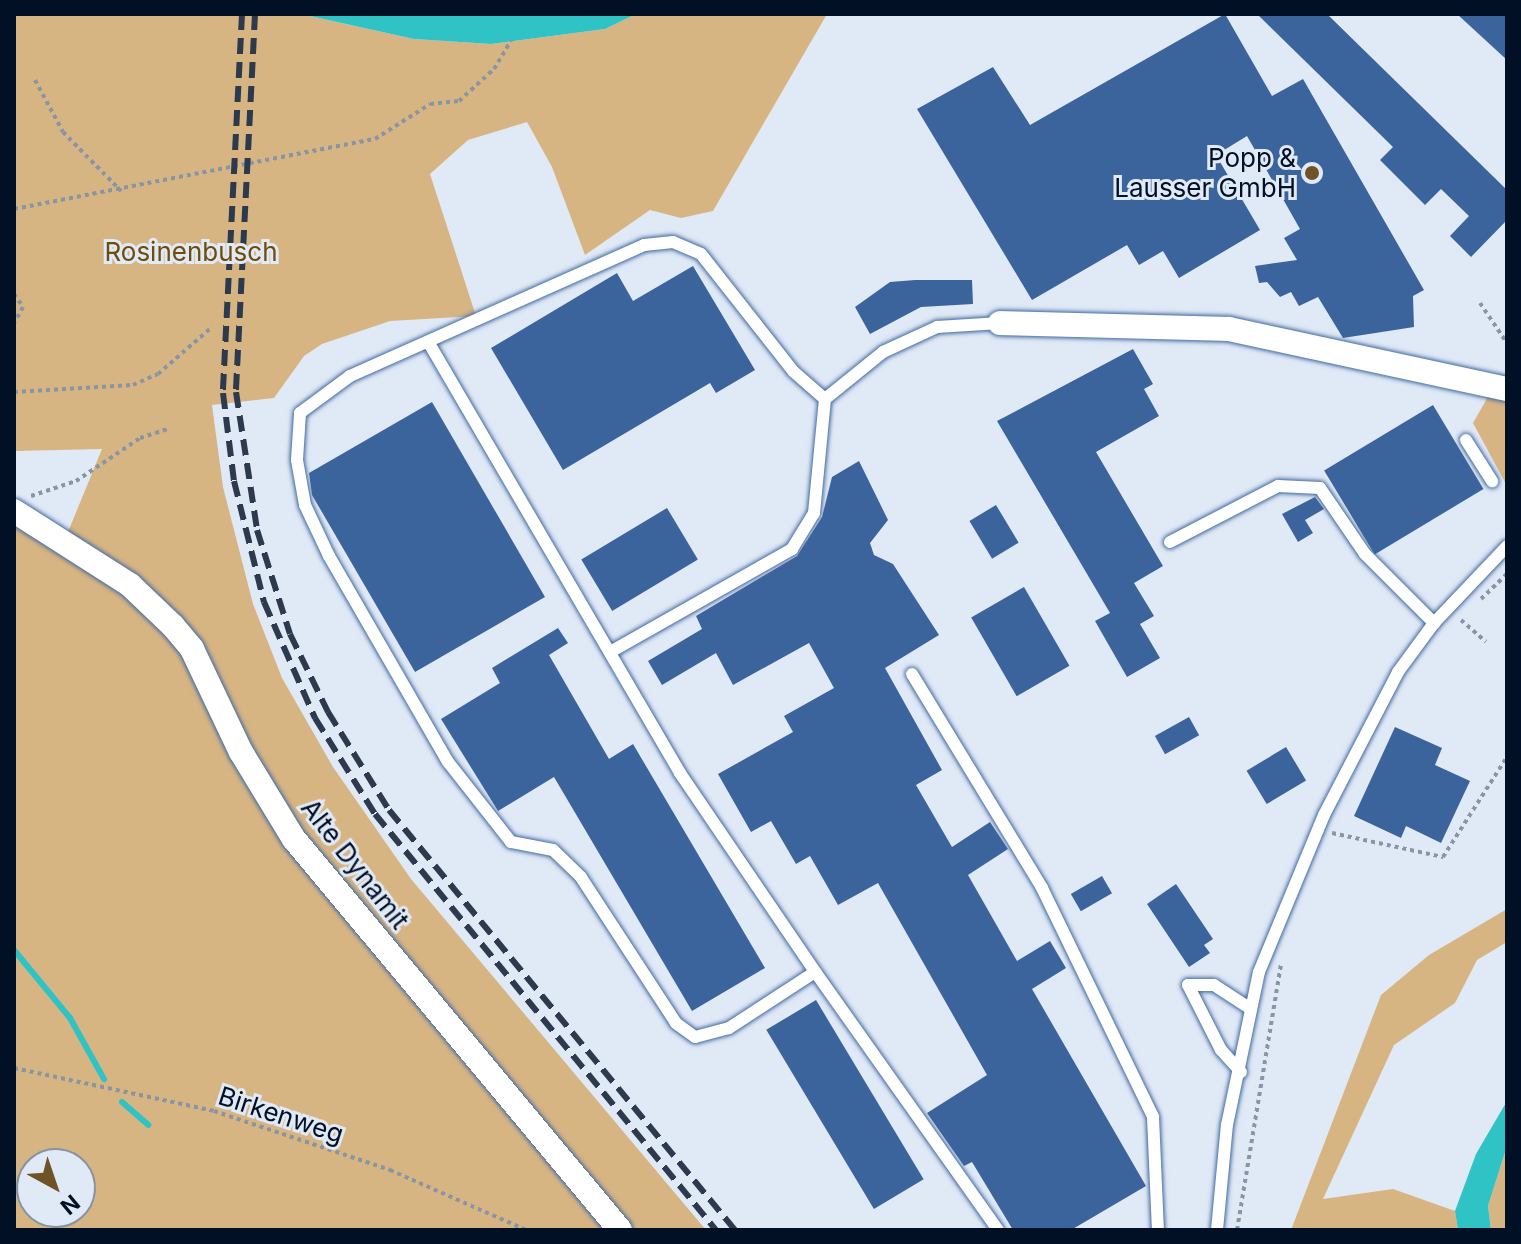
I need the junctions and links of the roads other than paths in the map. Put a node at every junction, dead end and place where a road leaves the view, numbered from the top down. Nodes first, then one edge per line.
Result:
1 (1000, 323) joint
2 (430, 345) junction
3 (1507, 389) edge
4 (825, 399) junction
5 (1466, 440) dead end
6 (1492, 481) dead end
7 (19, 505) edge
8 (1170, 542) dead end
9 (1507, 546) edge
10 (1434, 623) junction
11 (612, 651) junction
12 (912, 674) dead end
13 (815, 972) junction
14 (1251, 1009) junction
15 (1241, 1072) junction
16 (620, 1230) edge
17 (998, 1230) edge
18 (1158, 1230) edge
19 (1217, 1230) edge

1 - 3 street
1 - 4 lane
2 - 4 lane
2 - 11 lane
2 - 13 lane
4 - 11 lane
5 - 6 lane
7 - 16 street, Alte Dynamit
8 - 10 lane
9 - 10 lane
10 - 14 lane
11 - 13 lane
12 - 18 lane
13 - 17 lane
14 - 15 lane
14 - 15 lane
15 - 19 lane

